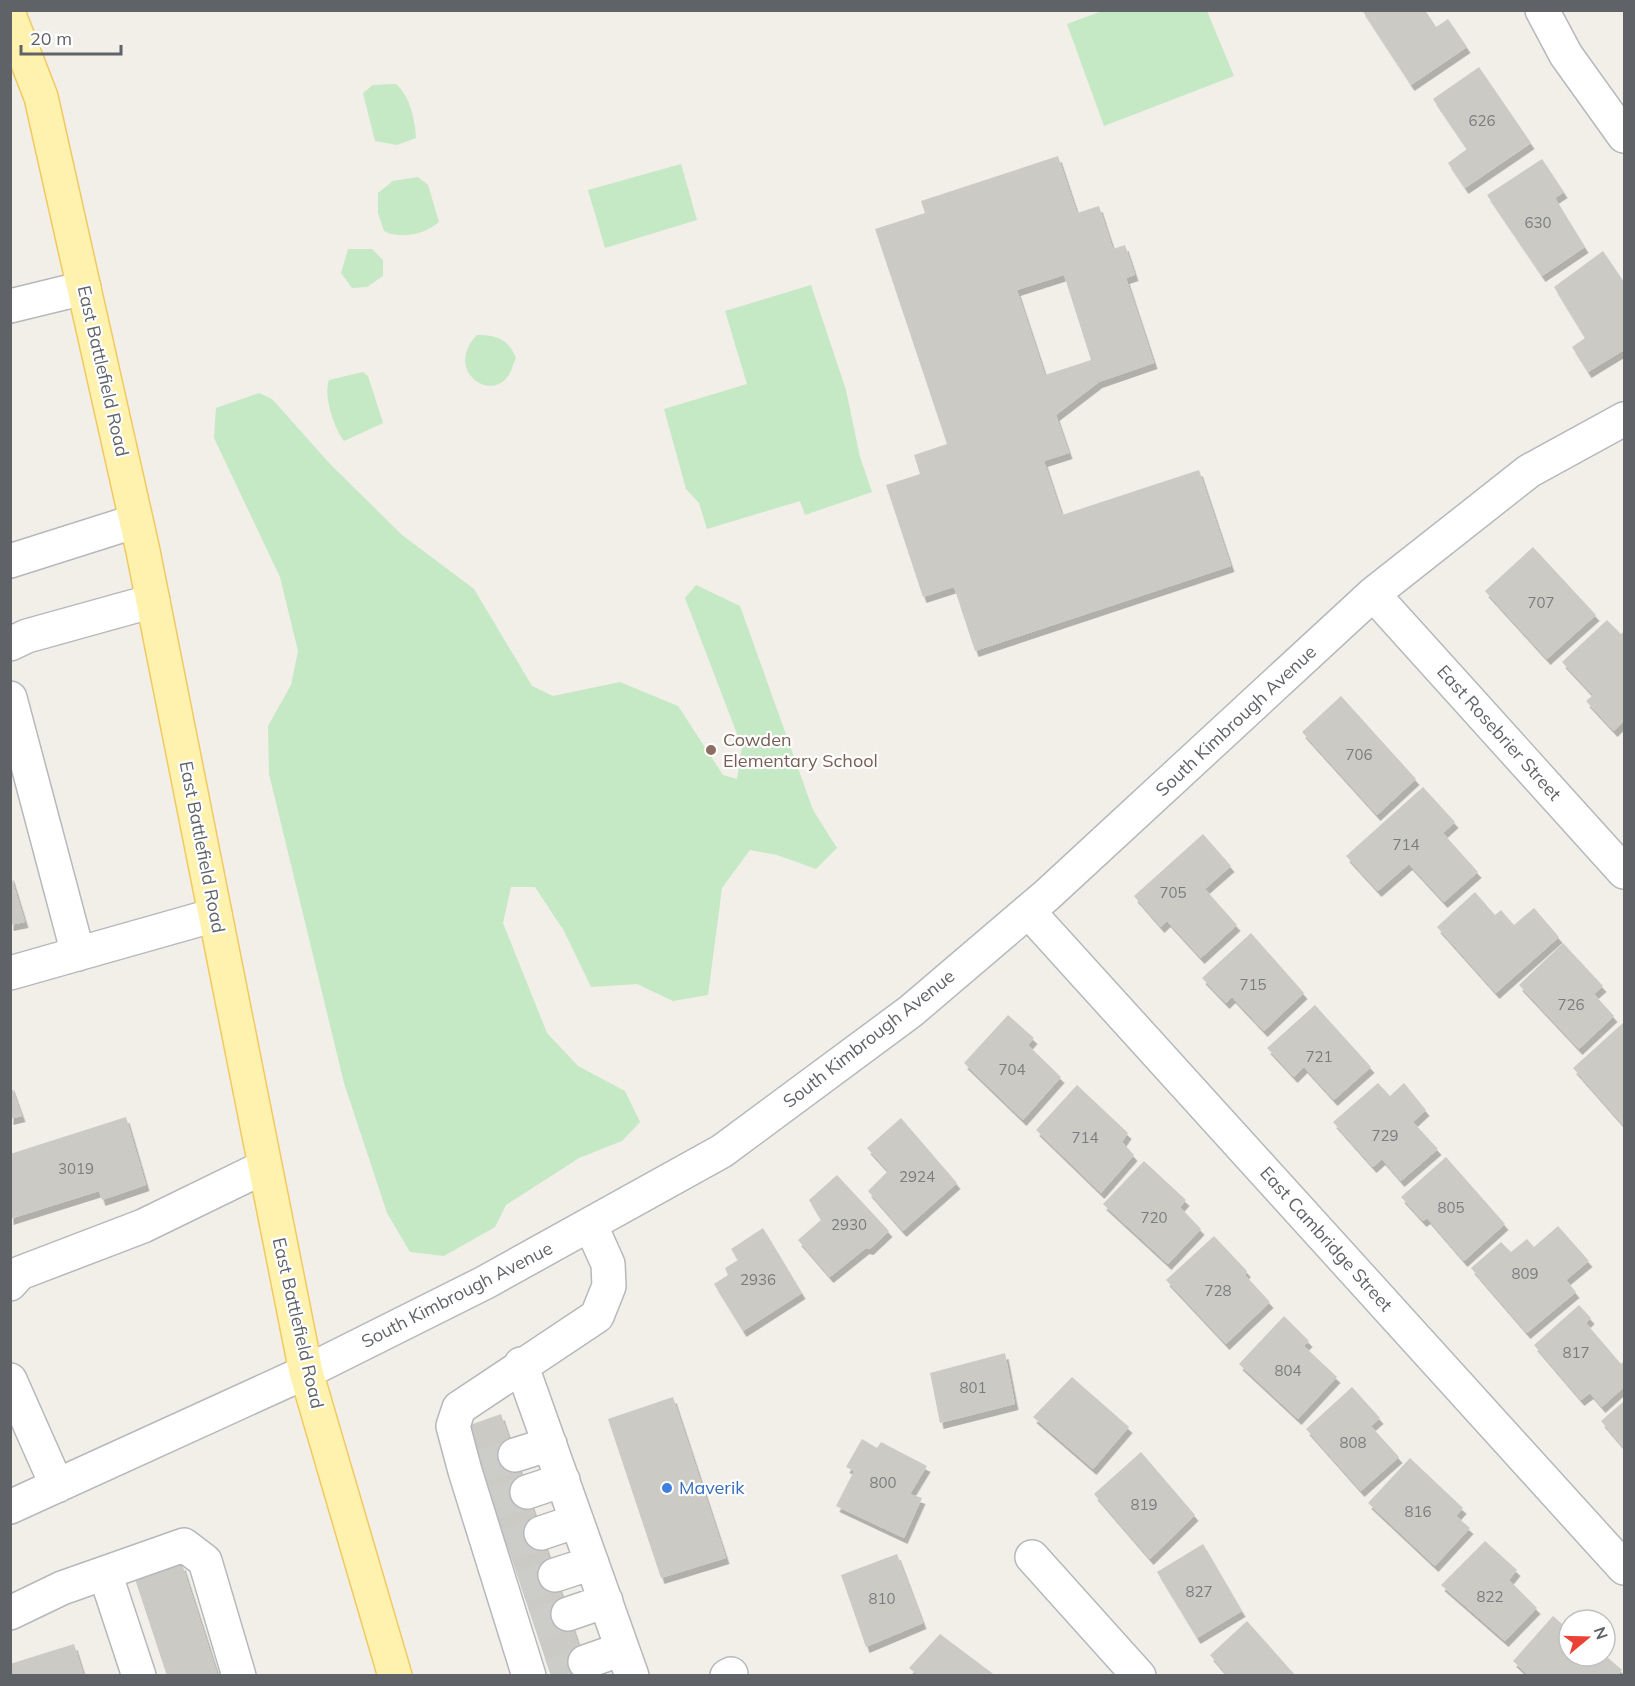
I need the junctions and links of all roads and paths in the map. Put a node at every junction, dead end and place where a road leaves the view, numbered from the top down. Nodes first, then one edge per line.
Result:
1 (1542, 10) edge
2 (10, 17) edge
3 (1624, 136) edge
4 (84, 288) junction
5 (10, 306) edge
6 (1624, 419) edge
7 (136, 521) junction
8 (10, 561) edge
9 (1373, 594) junction
10 (153, 601) junction
11 (10, 644) edge
12 (10, 698) edge
13 (1624, 872) edge
14 (1028, 910) junction
15 (215, 915) junction
16 (78, 954) junction
17 (10, 973) edge
18 (264, 1167) junction
19 (591, 1226) junction
20 (10, 1284) edge
21 (521, 1364) junction
22 (306, 1372) junction
23 (10, 1380) edge
24 (550, 1444) junction
25 (515, 1455) tunnel mouth
26 (562, 1480) junction
27 (57, 1486) junction
28 (527, 1492) tunnel mouth
29 (10, 1507) edge
30 (577, 1521) junction
31 (541, 1533) tunnel mouth
32 (1032, 1557) dead end
33 (592, 1563) junction
34 (1624, 1568) edge
35 (105, 1573) junction
36 (555, 1575) tunnel mouth
37 (606, 1601) junction
38 (10, 1614) edge
39 (568, 1614) tunnel mouth
40 (585, 1662) tunnel mouth
41 (627, 1662) edge
42 (139, 1676) edge
43 (239, 1676) edge
44 (395, 1676) edge
45 (529, 1676) edge
46 (1138, 1676) edge

1 - 3 street
2 - 4 main road, East Battlefield Road
4 - 5 street
4 - 7 main road, East Battlefield Road
6 - 9 street, South Kimbrough Avenue
7 - 8 street
7 - 10 main road, East Battlefield Road
9 - 13 street, East Rosebrier Street
9 - 14 street, South Kimbrough Avenue
10 - 11 street
10 - 15 main road, East Battlefield Road
12 - 16 street
14 - 19 street, South Kimbrough Avenue
14 - 34 street, East Cambridge Street
15 - 16 street
15 - 18 main road, East Battlefield Road
16 - 17 street
18 - 20 street
18 - 22 main road, East Battlefield Road
19 - 21 street
19 - 22 street, South Kimbrough Avenue
21 - 24 street
21 - 45 street
22 - 27 street, South Kimbrough Avenue
22 - 44 main road, East Battlefield Road
23 - 27 street
24 - 25 street
24 - 26 street
26 - 28 street
26 - 30 street
27 - 29 street, South Kimbrough Avenue
30 - 31 street
30 - 33 street
32 - 46 street
33 - 36 street
33 - 37 street
35 - 38 street
35 - 42 street
35 - 43 street
37 - 39 street
37 - 41 street
40 - 41 street

